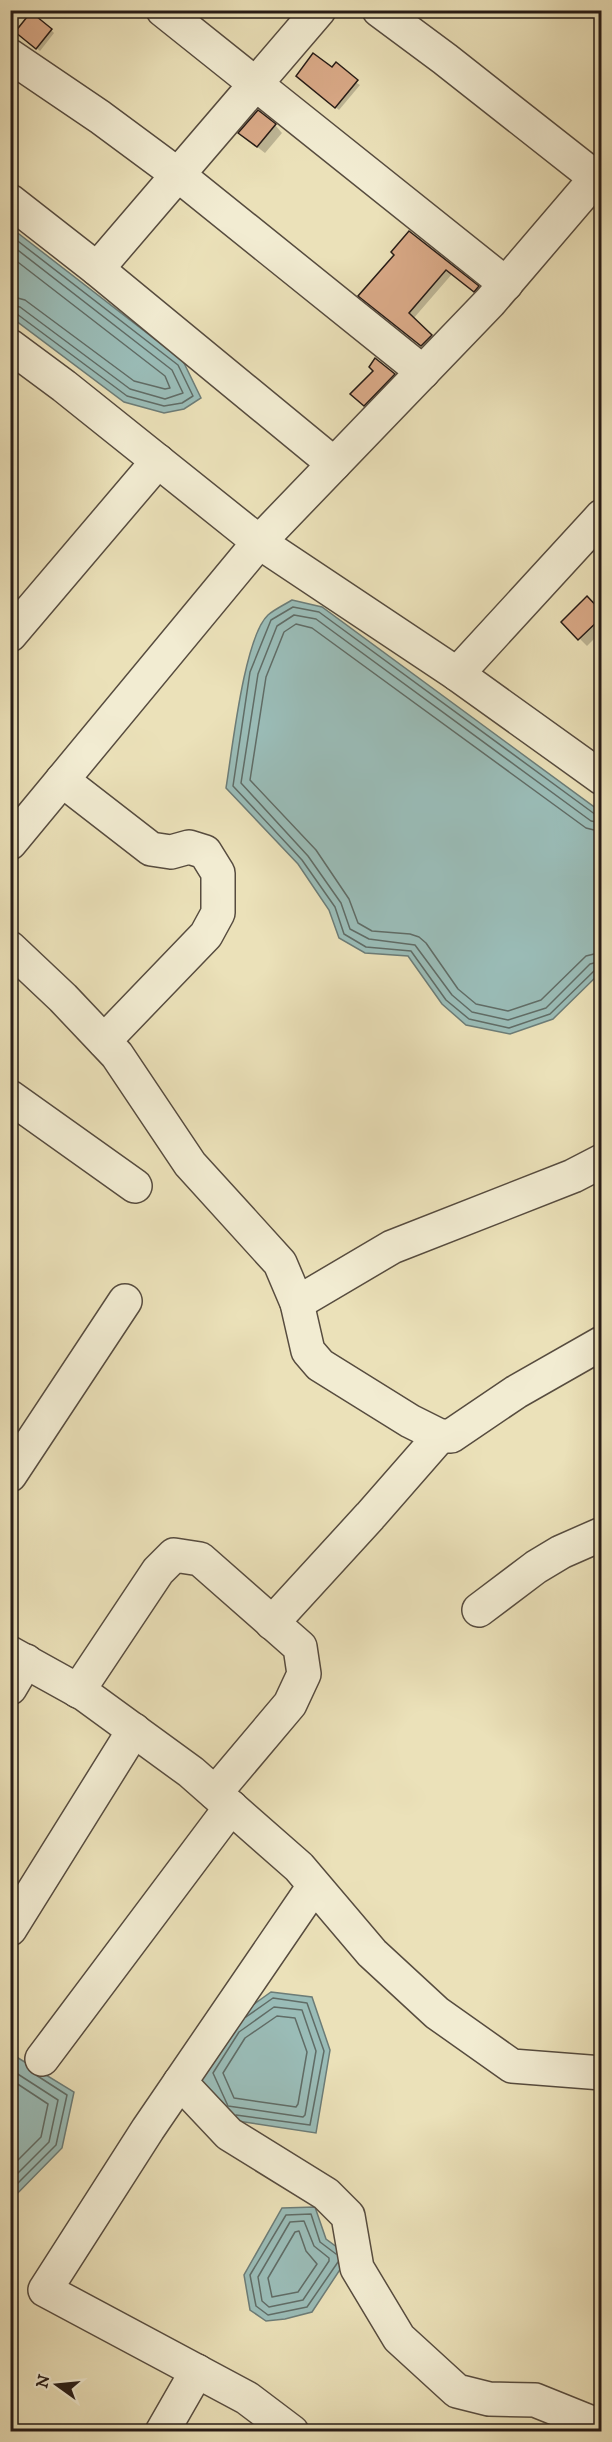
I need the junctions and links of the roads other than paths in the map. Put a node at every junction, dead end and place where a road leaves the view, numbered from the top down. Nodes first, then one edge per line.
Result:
1 (163, 10) edge
2 (319, 10) edge
3 (379, 10) edge
4 (10, 56) edge
5 (256, 86) junction
6 (177, 174) junction
7 (599, 175) edge
8 (10, 201) edge
9 (97, 269) junction
10 (506, 284) junction
11 (11, 348) edge
12 (423, 372) junction
13 (158, 461) junction
14 (334, 464) junction
15 (602, 516) edge
16 (259, 542) junction
17 (10, 635) edge
18 (457, 674) junction
19 (598, 771) edge
20 (62, 780) junction
21 (10, 843) edge
22 (10, 948) edge
23 (104, 1041) junction
24 (10, 1097) edge
25 (602, 1161) edge
26 (135, 1186) dead end
27 (125, 1301) dead end
28 (297, 1303) junction
29 (602, 1343) edge
30 (440, 1436) junction
31 (10, 1475) edge
32 (602, 1534) edge
33 (479, 1610) dead end
34 (272, 1623) junction
35 (16, 1667) edge
36 (78, 1691) junction
37 (134, 1730) junction
38 (223, 1800) junction
39 (314, 1886) junction
40 (10, 1929) edge
41 (42, 2059) dead end
42 (602, 2073) edge
43 (180, 2082) junction
44 (197, 2371) junction
45 (602, 2427) edge
46 (162, 2432) edge
47 (292, 2432) edge

1 - 5 street
2 - 5 street
3 - 7 street
4 - 6 street
5 - 6 street
5 - 10 street
6 - 9 street
6 - 12 street
7 - 10 street
8 - 9 street
9 - 14 street
10 - 12 street
11 - 13 street
12 - 14 street
13 - 16 street
13 - 17 street
14 - 16 street
15 - 18 street
16 - 18 street
16 - 20 street
18 - 19 street
20 - 21 street
20 - 23 street
22 - 23 street
23 - 28 street
24 - 26 street
25 - 28 street
27 - 31 street
28 - 30 street
29 - 30 street
30 - 34 street
32 - 33 street
34 - 36 street
34 - 38 street
35 - 36 street
36 - 37 street
37 - 38 street
37 - 40 street
38 - 39 street
38 - 41 street
39 - 42 street
39 - 43 street
43 - 44 street
43 - 45 street
44 - 46 street
44 - 47 street

